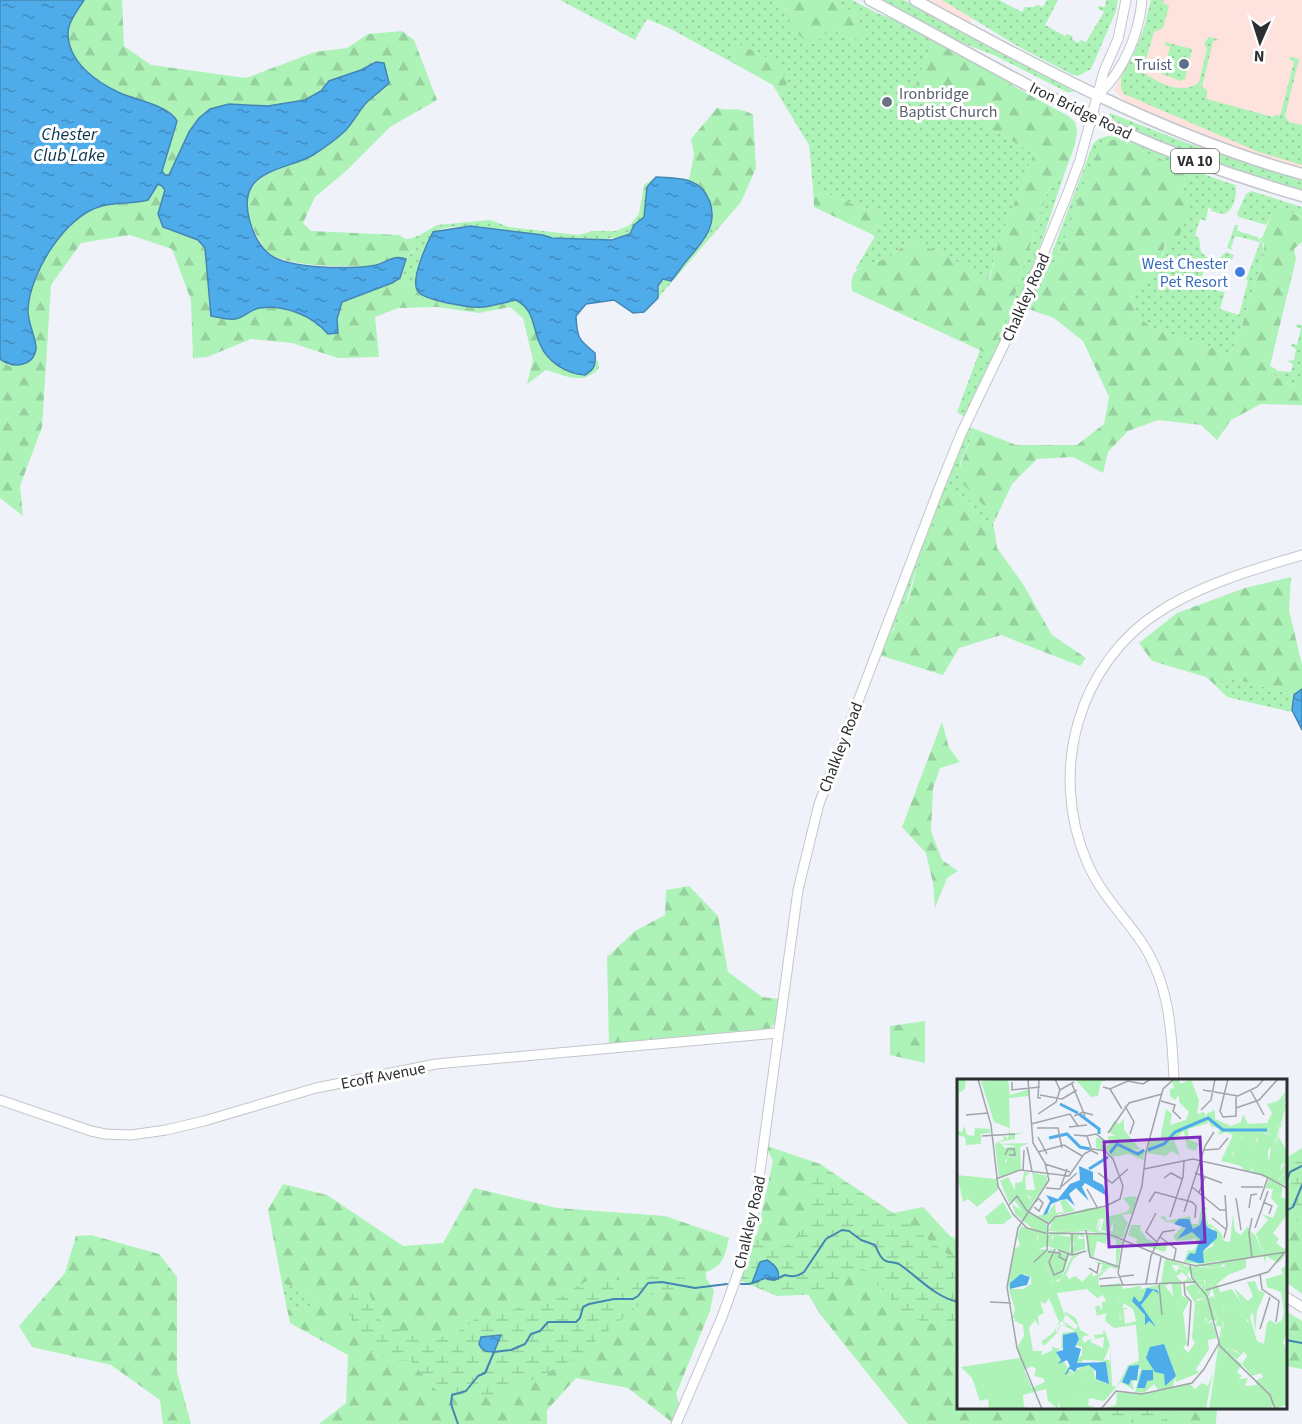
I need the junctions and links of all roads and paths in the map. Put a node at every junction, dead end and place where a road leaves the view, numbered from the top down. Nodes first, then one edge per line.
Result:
1 (870, 0) edge
2 (915, 0) edge
3 (1126, 0) edge
4 (1142, 0) edge
5 (1098, 96) junction
6 (1091, 117) junction
7 (1302, 174) edge
8 (1302, 196) edge
9 (1302, 555) edge
10 (777, 1033) junction
11 (1174, 1079) edge
12 (0, 1100) edge
13 (1287, 1298) edge
14 (1302, 1307) edge
15 (676, 1424) edge

1 - 6 main road, Iron Bridge Road / VA 10
2 - 5 main road, Iron Bridge Road / VA 10
3 - 5 street, Chalkley Road
4 - 5 street
5 - 6 street, Chalkley Road
5 - 7 main road, Iron Bridge Road / VA 10
6 - 8 main road, Iron Bridge Road / VA 10
6 - 10 street, Chalkley Road
9 - 11 street
10 - 12 street, Ecoff Avenue
10 - 15 street, Chalkley Road
13 - 14 street

